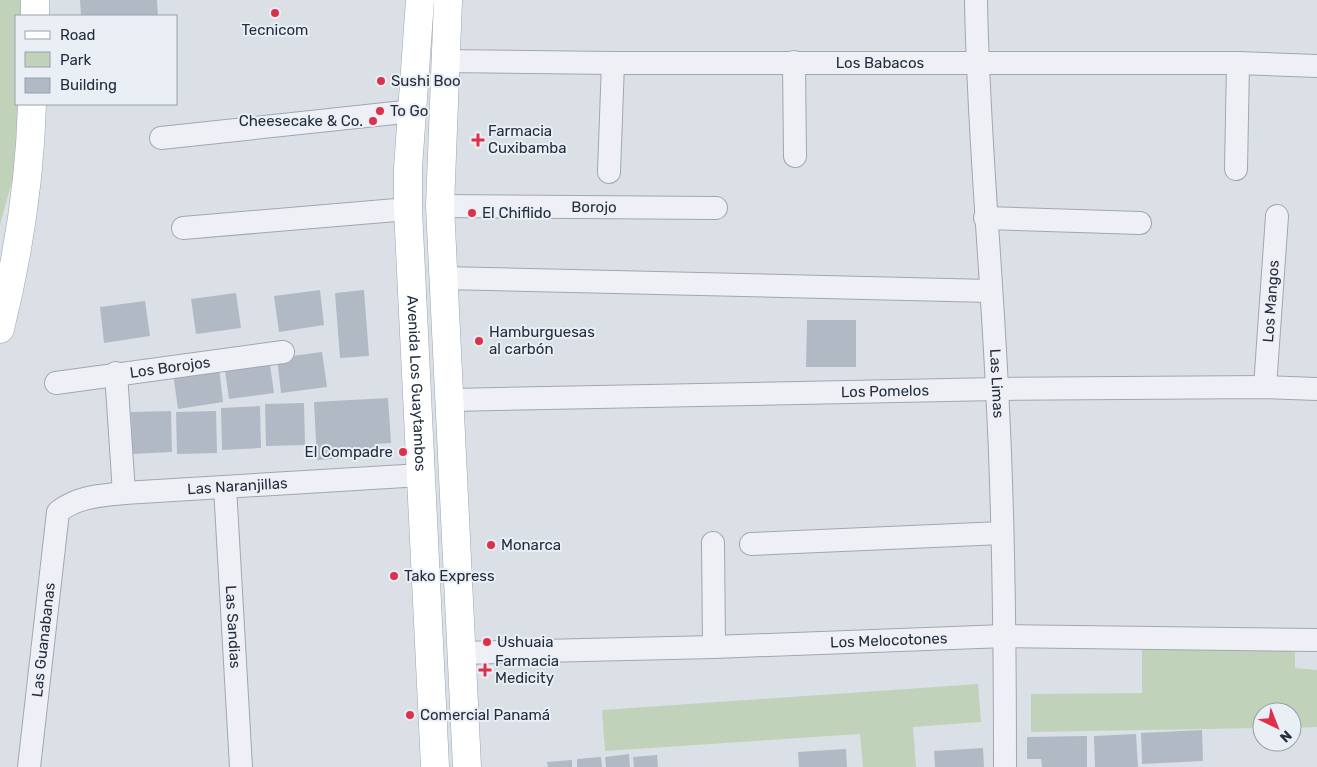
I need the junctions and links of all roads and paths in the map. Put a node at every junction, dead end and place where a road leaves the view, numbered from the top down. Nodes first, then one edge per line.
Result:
1 (35, 0) edge
2 (420, 0) edge
3 (448, 0) edge
4 (976, 0) edge
5 (35, 15) edge
6 (444, 60) junction
7 (794, 62) junction
8 (977, 62) junction
9 (613, 63) junction
10 (1238, 63) junction
11 (1317, 66) edge
12 (32, 105) edge
13 (413, 111) junction
14 (161, 138) dead end
15 (794, 156) dead end
16 (1236, 169) dead end
17 (609, 172) dead end
18 (440, 206) junction
19 (716, 208) dead end
20 (408, 209) junction
21 (1277, 216) dead end
22 (985, 218) junction
23 (1140, 223) dead end
24 (183, 228) dead end
25 (444, 278) junction
26 (990, 291) junction
27 (0, 329) edge
28 (282, 352) dead end
29 (116, 373) junction
30 (56, 383) dead end
31 (1265, 387) junction
32 (997, 389) junction
33 (1317, 389) edge
34 (451, 400) junction
35 (421, 475) junction
36 (225, 488) junction
37 (124, 493) junction
38 (58, 512) joint
39 (1002, 533) junction
40 (713, 543) dead end
41 (752, 544) dead end
42 (1005, 636) junction
43 (1317, 640) edge
44 (714, 647) junction
45 (460, 653) junction
46 (29, 767) edge
47 (241, 767) edge
48 (435, 767) edge
49 (467, 767) edge
50 (1005, 767) edge

1 - 5 main road
2 - 13 main road, Avenida Los Guaytambos
3 - 6 main road
4 - 8 street, Las Limas
6 - 9 street, Los Babacos
6 - 18 main road
7 - 8 street, Los Babacos
7 - 9 street, Los Babacos
7 - 15 street
8 - 10 street, Los Babacos
8 - 22 street, Las Limas
9 - 17 street
10 - 11 street, Los Babacos
10 - 16 street
12 - 27 main road
13 - 14 street
13 - 20 main road, Avenida Los Guaytambos
18 - 19 street, Borojo
18 - 25 main road
20 - 24 street
20 - 35 main road, Avenida Los Guaytambos
21 - 31 street, Los Mangos
22 - 23 street
22 - 26 street, Las Limas
25 - 26 street
25 - 34 main road
26 - 32 street, Las Limas
28 - 29 street, Los Borojos
29 - 30 street, Los Borojos
29 - 37 street
31 - 32 street, Los Pomelos
31 - 33 street, Los Pomelos
32 - 34 street, Los Pomelos
32 - 39 street, Las Limas
34 - 45 main road
35 - 36 street, Las Naranjillas
35 - 48 main road, Avenida Los Guaytambos
36 - 37 street, Las Naranjillas
36 - 47 street, Las Sandias
37 - 38 street, Las Naranjillas
38 - 46 street, Las Guanabanas
39 - 41 street
39 - 42 street, Las Limas
40 - 44 street
42 - 43 street, Los Melocotones
42 - 44 street, Los Melocotones
42 - 50 street, Las Limas
44 - 45 street, Los Melocotones
45 - 49 main road

